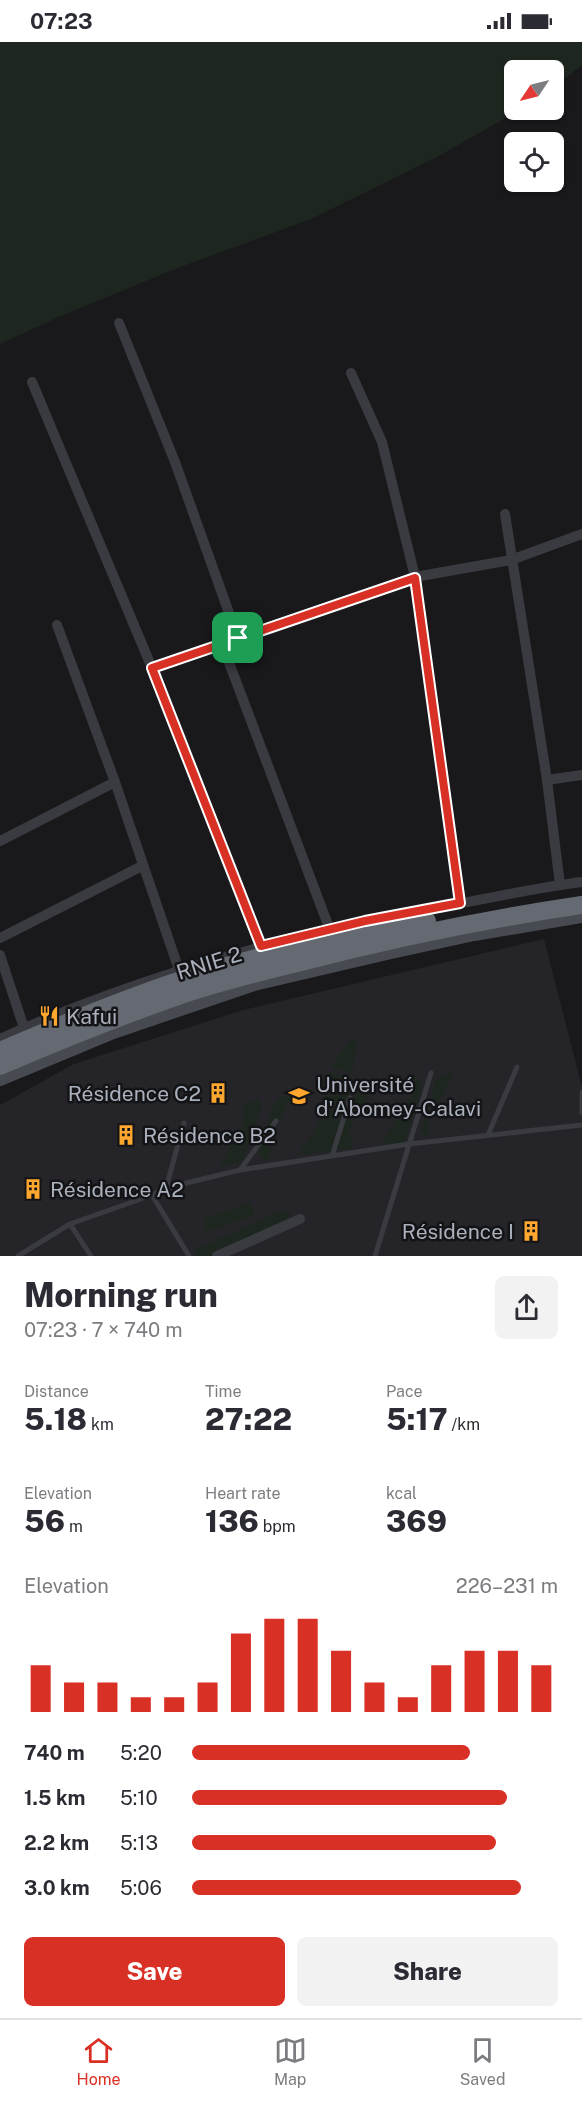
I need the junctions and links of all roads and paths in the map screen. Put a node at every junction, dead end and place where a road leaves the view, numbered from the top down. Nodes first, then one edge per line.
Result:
1 (119, 323) dead end
2 (351, 374) dead end
3 (32, 382) dead end
4 (505, 514) dead end
5 (582, 534) edge
6 (511, 560) junction
7 (415, 578) junction
8 (57, 625) dead end
9 (238, 638) junction
10 (222, 644) junction
11 (152, 668) junction
12 (582, 775) edge
13 (547, 780) junction
14 (115, 782) junction
15 (0, 841) edge
16 (142, 866) junction
17 (582, 882) edge
18 (560, 885) junction
19 (582, 893) edge
20 (460, 903) junction
21 (582, 905) edge
22 (582, 916) edge
23 (330, 930) junction
24 (0, 938) edge
25 (261, 946) junction
26 (0, 955) edge
27 (179, 970) junction
28 (24, 1028) junction
29 (0, 1039) edge
30 (0, 1051) edge
31 (0, 1066) edge
32 (517, 1067) dead end
33 (431, 1073) dead end
34 (0, 1079) edge
35 (582, 1092) edge
36 (350, 1098) dead end
37 (582, 1113) edge
38 (276, 1121) dead end
39 (184, 1123) dead end
40 (582, 1125) edge
41 (488, 1136) junction
42 (409, 1144) junction
43 (332, 1156) junction
44 (240, 1170) junction
45 (166, 1188) junction
46 (152, 1195) junction
47 (300, 1219) dead end
48 (70, 1224) junction
49 (18, 1256) edge
50 (91, 1256) edge
51 (189, 1256) edge
52 (217, 1256) edge
53 (375, 1256) edge

1 - 9 street
2 - 7 street
3 - 11 street
4 - 6 street
5 - 6 street
6 - 7 street
6 - 13 street
7 - 9 street
7 - 20 street
8 - 14 street
9 - 10 street
10 - 11 street
10 - 23 street
11 - 25 street
12 - 13 street
13 - 18 street
14 - 15 street
14 - 16 street
16 - 24 street
16 - 27 street
17 - 18 street
18 - 20 street
19 - 30 highway, RNIE 2 / RNIE 2
20 - 23 street
21 - 31 highway, RNIE 2 / RNIE 2
22 - 34 street
23 - 25 street
25 - 27 street
26 - 28 street
27 - 28 street
28 - 29 street
32 - 41 lane
33 - 42 lane
35 - 37 lane
36 - 43 lane
38 - 44 lane
39 - 45 lane
40 - 41 lane
41 - 42 lane
42 - 43 lane
42 - 53 lane
43 - 44 lane
44 - 45 lane
45 - 46 lane
46 - 48 lane
46 - 51 lane
47 - 52 street
48 - 49 lane
48 - 50 lane

